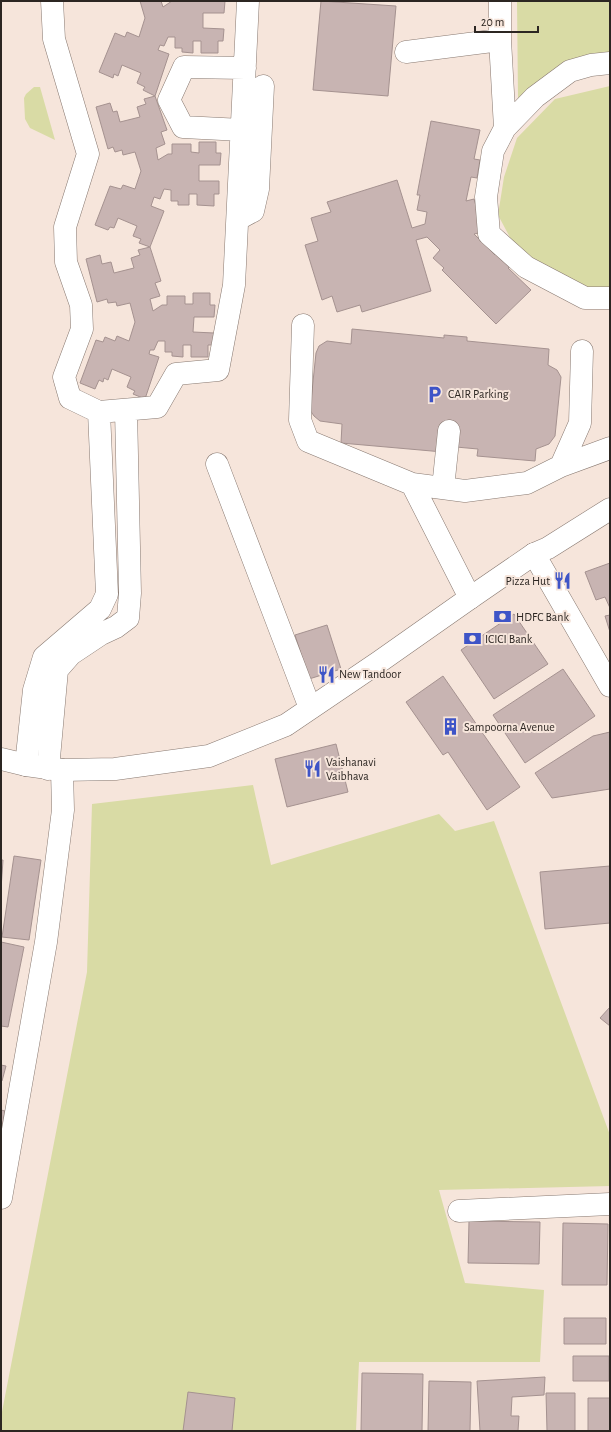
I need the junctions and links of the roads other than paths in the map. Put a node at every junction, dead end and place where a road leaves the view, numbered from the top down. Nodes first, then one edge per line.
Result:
1 (52, 1) edge
2 (248, 1) edge
3 (500, 1) edge
4 (500, 40) junction
5 (406, 52) dead end
6 (610, 63) edge
7 (245, 68) junction
8 (263, 86) dead end
9 (505, 128) junction
10 (242, 130) junction
11 (238, 219) junction
12 (610, 298) edge
13 (303, 325) dead end
14 (582, 351) dead end
15 (126, 410) junction
16 (99, 412) junction
17 (449, 431) dead end
18 (610, 448) edge
19 (217, 464) dead end
20 (561, 466) junction
21 (412, 484) junction
22 (443, 488) junction
23 (610, 509) edge
24 (534, 554) junction
25 (470, 598) junction
26 (610, 686) edge
27 (310, 708) junction
28 (1, 759) edge
29 (26, 765) junction
30 (55, 769) junction
31 (1, 1198) edge
32 (610, 1204) edge
33 (459, 1211) dead end

1 - 16 street
2 - 7 street
3 - 4 street
4 - 5 street
4 - 9 street
6 - 9 street
7 - 10 street
7 - 10 street
8 - 11 street
9 - 12 street
10 - 11 street
11 - 15 street
13 - 21 street
14 - 20 street
15 - 16 street
15 - 30 street
16 - 29 street
17 - 22 street
18 - 20 street
19 - 27 street
20 - 22 street
21 - 22 street
21 - 25 street
23 - 24 street
24 - 25 street
24 - 26 street
25 - 27 street
27 - 30 street
28 - 29 street
29 - 30 street
30 - 31 street
32 - 33 street

